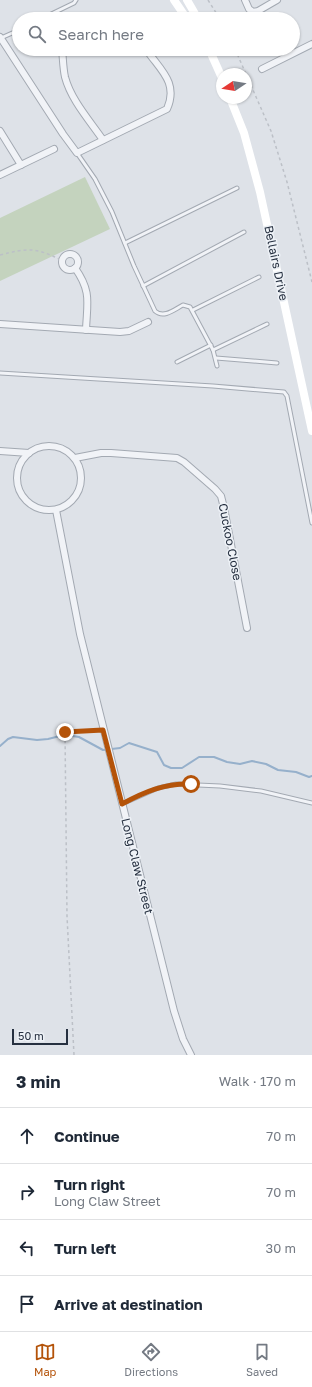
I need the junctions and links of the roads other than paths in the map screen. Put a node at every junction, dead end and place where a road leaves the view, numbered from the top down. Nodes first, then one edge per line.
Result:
1 (76, 0) edge
2 (174, 0) edge
3 (187, 0) edge
4 (245, 0) edge
5 (277, 0) edge
6 (56, 12) edge
7 (182, 12) edge
8 (194, 12) edge
9 (12, 33) edge
10 (1, 38) edge
11 (312, 44) edge
12 (300, 50) edge
13 (12, 55) edge
14 (13, 56) edge
15 (63, 56) edge
16 (151, 56) edge
17 (212, 56) edge
18 (288, 56) edge
19 (218, 68) edge
20 (262, 69) dead end
21 (232, 104) edge
22 (0, 131) edge
23 (103, 140) junction
24 (54, 149) dead end
25 (78, 153) junction
26 (21, 165) junction
27 (0, 175) edge
28 (237, 188) dead end
29 (244, 232) dead end
30 (125, 244) junction
31 (76, 268) junction
32 (259, 277) dead end
33 (144, 286) junction
34 (193, 310) junction
35 (148, 322) dead end
36 (0, 324) edge
37 (267, 324) dead end
38 (86, 330) junction
39 (211, 345) junction
40 (213, 350) junction
41 (216, 358) junction
42 (177, 362) dead end
43 (277, 363) dead end
44 (217, 366) dead end
45 (0, 373) edge
46 (312, 431) edge
47 (0, 451) edge
48 (29, 453) junction
49 (75, 458) junction
50 (56, 510) junction
51 (312, 523) edge
52 (247, 628) dead end
53 (312, 803) edge
54 (122, 804) junction
55 (191, 1055) edge

1 - 6 lane
2 - 7 street
3 - 8 street
4 - 5 street
9 - 10 lane
10 - 13 street
11 - 12 street
14 - 25 street
15 - 23 street
16 - 23 street
17 - 19 street
18 - 20 street
21 - 46 street, Bellairs Drive
22 - 26 street
23 - 25 street
24 - 26 street
25 - 30 lane
26 - 27 street
28 - 30 lane
29 - 33 lane
30 - 33 lane
31 - 31 street
31 - 38 street
32 - 34 lane
33 - 34 lane
34 - 39 lane
35 - 38 street
36 - 38 street
37 - 40 lane
39 - 40 lane
39 - 42 lane
40 - 41 lane
41 - 43 lane
41 - 44 lane
45 - 51 lane
47 - 48 street
48 - 49 street
48 - 50 street
49 - 50 street
49 - 52 street, Cuckoo Close
50 - 54 street, Long Claw Street
53 - 54 lane
54 - 55 street, Long Claw Street

